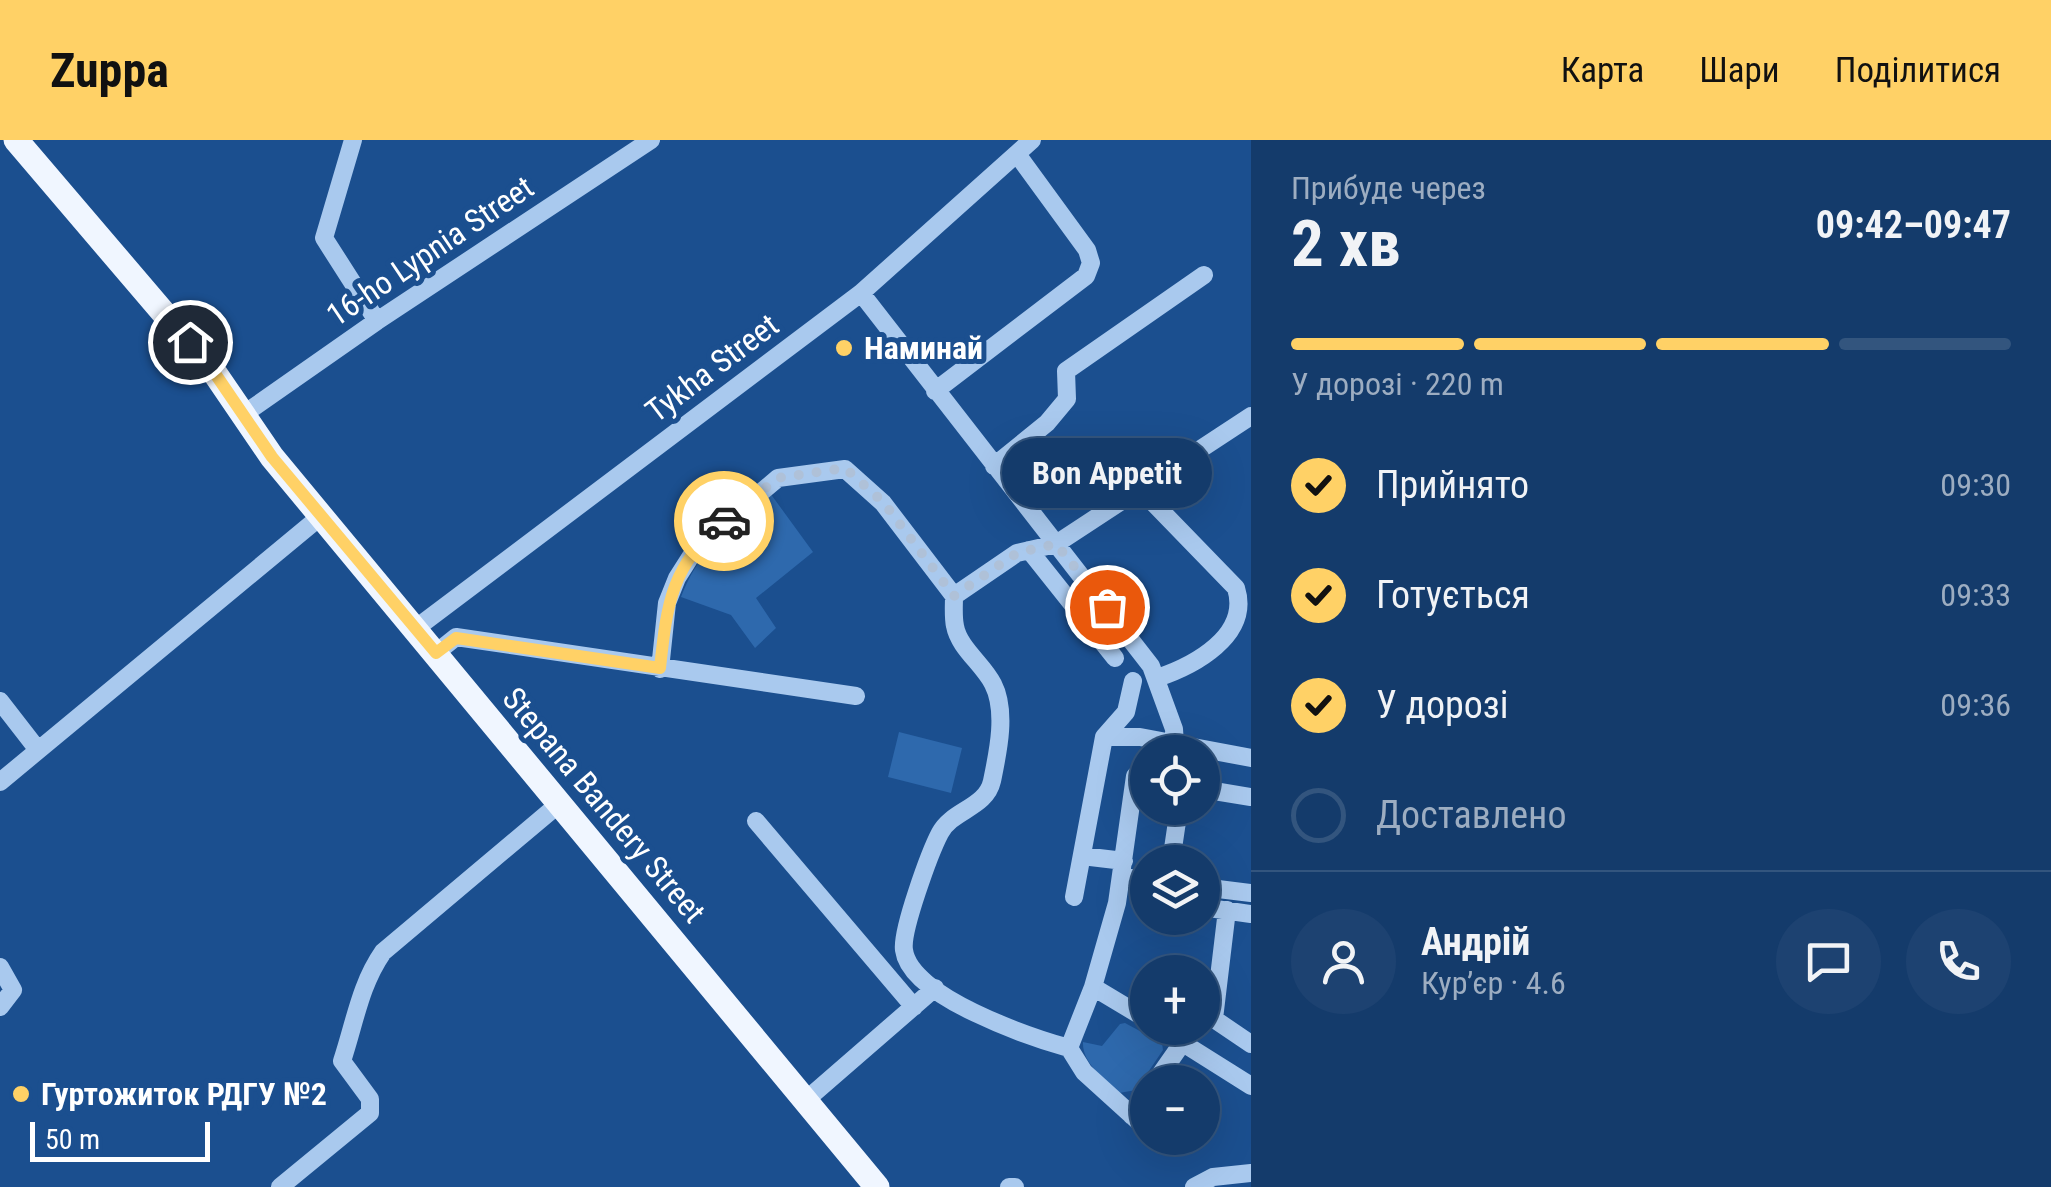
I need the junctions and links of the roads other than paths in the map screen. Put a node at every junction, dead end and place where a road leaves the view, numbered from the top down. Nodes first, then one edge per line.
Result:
1 (16, 140) edge
2 (353, 140) edge
3 (650, 140) edge
4 (1032, 140) edge
5 (1017, 154) junction
6 (1204, 275) dead end
7 (862, 293) junction
8 (377, 321) junction
9 (935, 391) junction
10 (244, 414) junction
11 (1251, 416) edge
12 (994, 466) junction
13 (1140, 489) junction
14 (321, 516) junction
15 (1056, 544) junction
16 (1030, 550) junction
17 (954, 596) junction
18 (415, 628) junction
19 (436, 653) junction
20 (1115, 658) dead end
21 (660, 668) junction
22 (1157, 678) junction
23 (1134, 680) dead end
24 (856, 696) dead end
25 (0, 702) edge
26 (1172, 735) edge
27 (1104, 737) junction
28 (1130, 738) edge
29 (38, 750) junction
30 (1220, 754) edge
31 (1251, 758) edge
32 (0, 782) edge
33 (1220, 792) edge
34 (1251, 798) edge
35 (560, 803) junction
36 (1130, 815) edge
37 (756, 821) dead end
38 (1082, 856) junction
39 (1123, 869) junction
40 (1130, 872) edge
41 (1220, 888) edge
42 (1251, 892) edge
43 (1074, 897) dead end
44 (1220, 909) edge
45 (1227, 910) junction
46 (1251, 914) edge
47 (0, 967) edge
48 (1093, 987) junction
49 (935, 988) junction
50 (0, 1007) edge
51 (914, 1007) junction
52 (1130, 1009) edge
53 (1251, 1044) edge
54 (1188, 1045) edge
55 (1069, 1048) junction
56 (1251, 1086) edge
57 (806, 1100) junction
58 (1130, 1114) edge
59 (1251, 1173) edge
60 (280, 1187) edge
61 (877, 1187) edge
62 (1194, 1187) edge

1 - 10 main road, Stepana Bandery Street
2 - 8 street
3 - 8 street, 16-ho Lypnia Street
4 - 5 street, Tykha Street
5 - 7 street, Tykha Street
5 - 9 street
6 - 12 street
7 - 9 street
7 - 18 street, Tykha Street
8 - 10 street, 16-ho Lypnia Street
9 - 12 street
10 - 14 main road, Stepana Bandery Street
11 - 13 street
12 - 15 street
13 - 15 street
13 - 22 street
14 - 18 main road, Stepana Bandery Street
14 - 29 street
15 - 16 street
15 - 22 street
16 - 17 street
16 - 20 street
17 - 21 street
17 - 49 street
18 - 19 main road, Stepana Bandery Street
19 - 21 street
19 - 35 main road, Stepana Bandery Street
21 - 24 street
22 - 26 street
23 - 27 street
25 - 29 street
27 - 28 street
27 - 38 street
29 - 32 street
30 - 31 street
33 - 34 street
35 - 57 main road, Stepana Bandery Street
35 - 60 street
36 - 39 street
37 - 51 street
38 - 39 street
38 - 43 street
39 - 40 street
39 - 48 street
41 - 42 street
44 - 45 street
45 - 46 street
45 - 53 street
47 - 50 street
48 - 52 street
48 - 55 street
49 - 51 street
49 - 55 street
51 - 57 street
54 - 56 street
55 - 58 street
57 - 61 main road, Stepana Bandery Street
59 - 62 street

